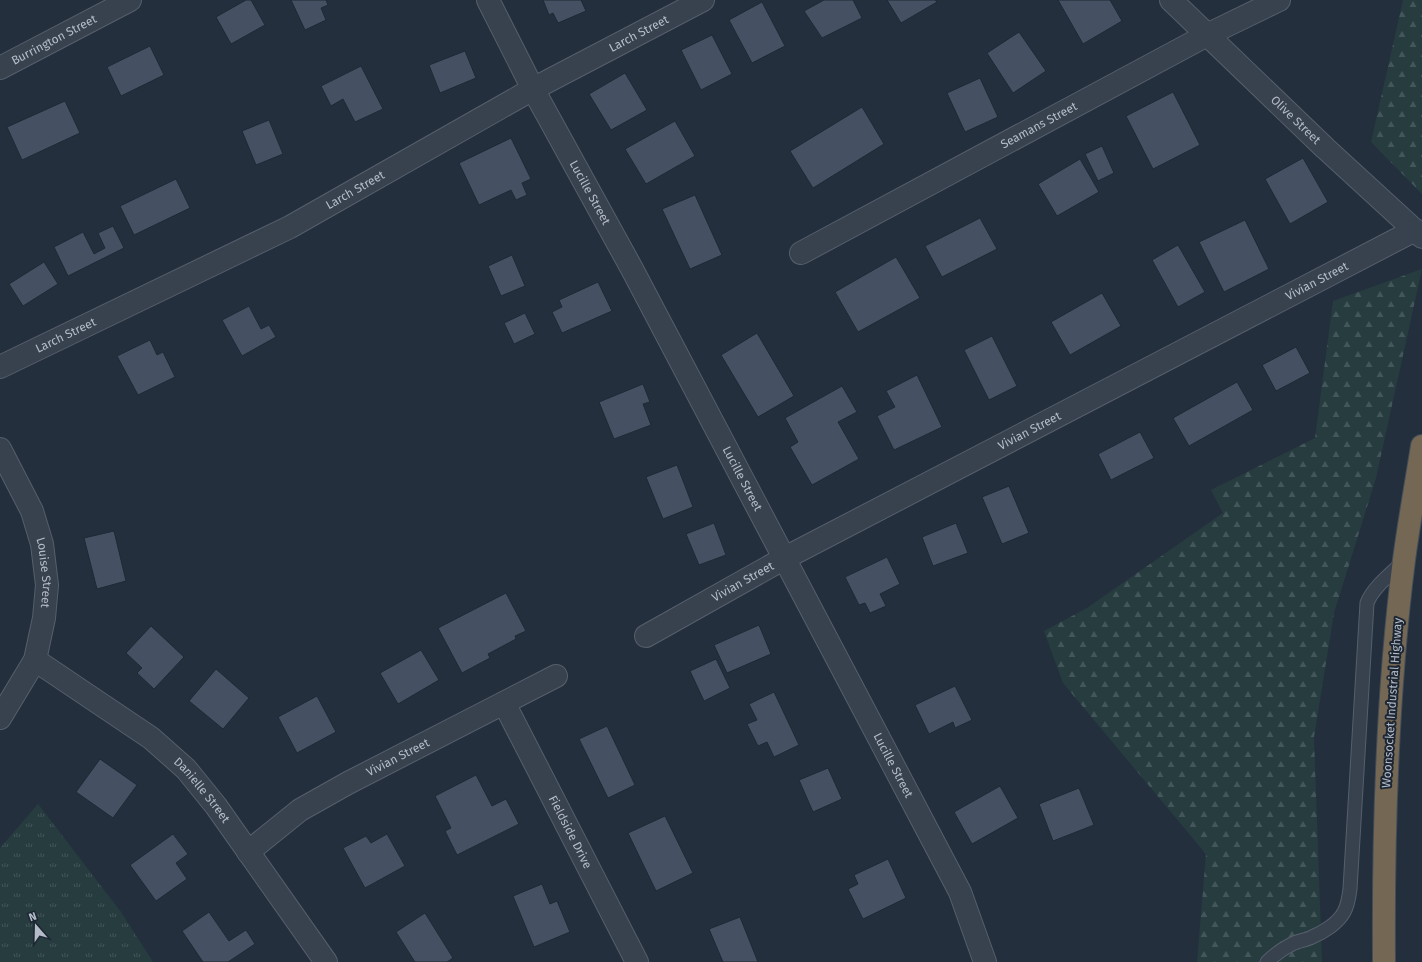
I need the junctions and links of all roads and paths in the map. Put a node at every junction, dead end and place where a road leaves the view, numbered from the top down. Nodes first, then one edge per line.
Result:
1 (130, 0) edge
2 (488, 0) edge
3 (703, 0) edge
4 (1171, 0) edge
5 (1279, 0) edge
6 (1207, 35) junction
7 (0, 68) edge
8 (533, 89) junction
9 (1418, 234) edge
10 (801, 253) dead end
11 (0, 367) edge
12 (1422, 446) edge
13 (0, 449) edge
14 (783, 559) junction
15 (1404, 560) junction
16 (646, 636) dead end
17 (35, 660) junction
18 (556, 676) dead end
19 (504, 703) junction
20 (0, 718) edge
21 (248, 852) junction
22 (326, 962) edge
23 (637, 962) edge
24 (985, 962) edge
25 (1267, 962) edge
26 (1384, 962) edge

1 - 7 street, Burrington Street
2 - 8 street, Lucille Street
3 - 8 street, Larch Street
4 - 6 street, Olive Street
5 - 6 street, Seamans Street
6 - 9 street, Olive Street
6 - 10 street, Seamans Street
8 - 11 street, Larch Street
8 - 14 street, Lucille Street
9 - 14 street, Vivian Street
12 - 15 highway, Woonsocket Industrial Highway
13 - 17 street, Louise Street
14 - 16 street, Vivian Street
14 - 24 street, Lucille Street
15 - 25 lane
15 - 26 highway, Woonsocket Industrial Highway
17 - 20 street, Louise Street
17 - 21 street, Danielle Street
18 - 19 street, Vivian Street
19 - 21 street, Vivian Street
19 - 23 street, Fieldside Drive
21 - 22 street, Danielle Street

